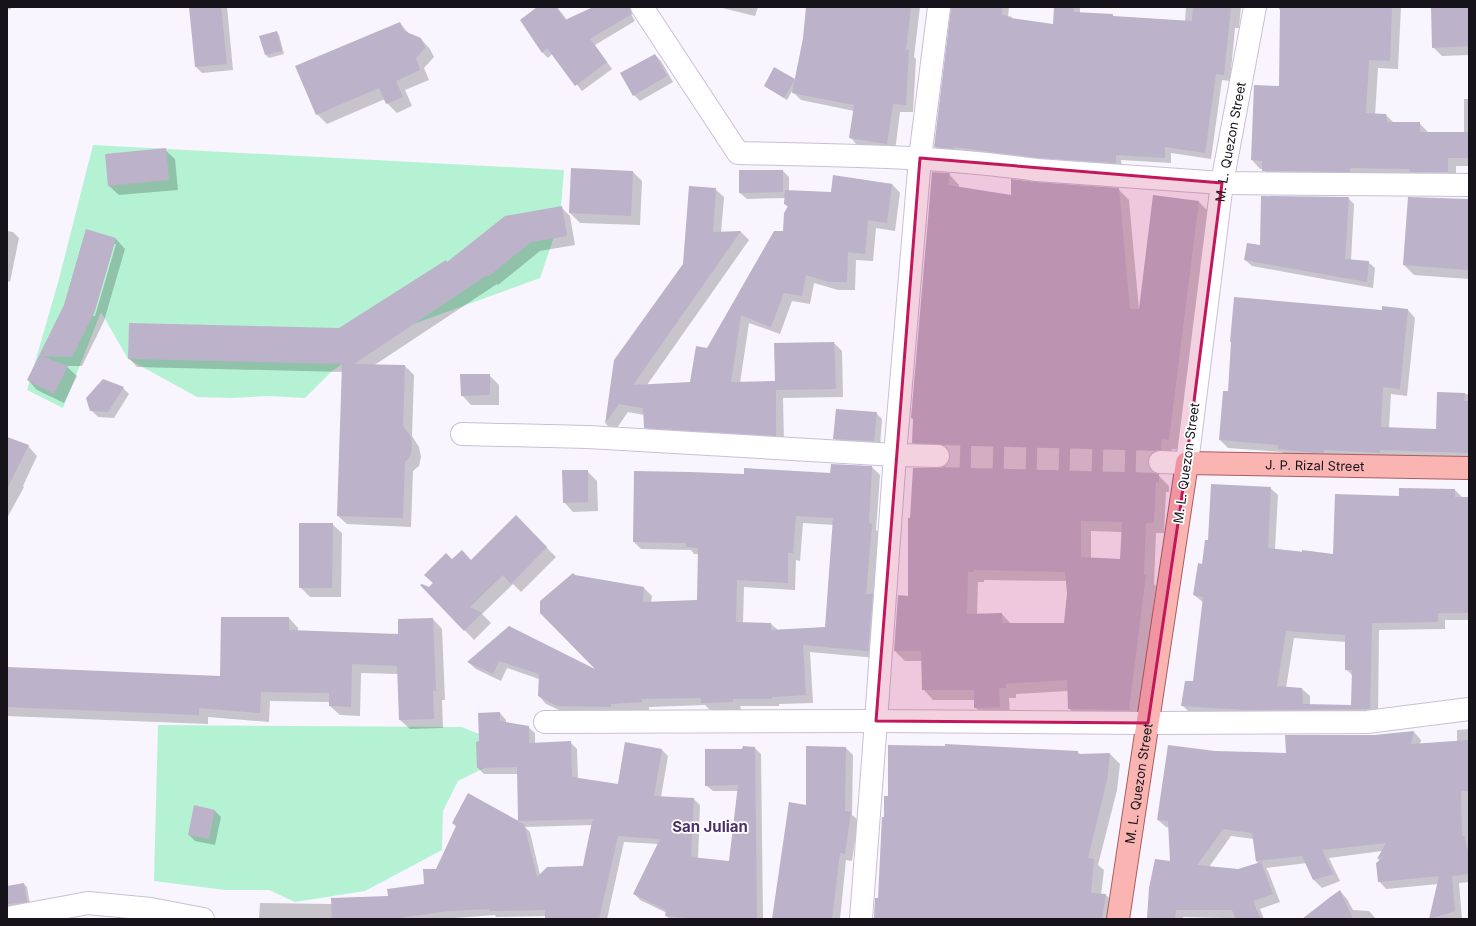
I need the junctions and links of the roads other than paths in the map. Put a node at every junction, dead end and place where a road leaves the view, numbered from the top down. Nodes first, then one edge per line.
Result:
1 (642, 7) edge
2 (938, 7) edge
3 (1255, 7) edge
4 (920, 158) junction
5 (1222, 183) junction
6 (1469, 185) edge
7 (462, 434) dead end
8 (895, 455) junction
9 (938, 456) tunnel mouth
10 (1160, 462) tunnel mouth
11 (1187, 463) junction
12 (1469, 468) edge
13 (1469, 709) edge
14 (876, 721) junction
15 (546, 722) dead end
16 (1148, 723) junction
17 (7, 918) edge
18 (191, 918) edge
19 (861, 919) edge
20 (1118, 919) edge

1 - 4 street
2 - 4 street
3 - 5 street, M. L. Quezon Street
4 - 5 street
4 - 8 street
5 - 6 street
5 - 11 street, M. L. Quezon Street
7 - 8 street
8 - 9 street
8 - 14 street
10 - 11 street, J. P. Rizal Street
11 - 12 main road, J. P. Rizal Street
11 - 16 main road, M. L. Quezon Street
13 - 16 street
14 - 15 street
14 - 16 street
14 - 19 street
16 - 20 main road, M. L. Quezon Street
17 - 18 street

